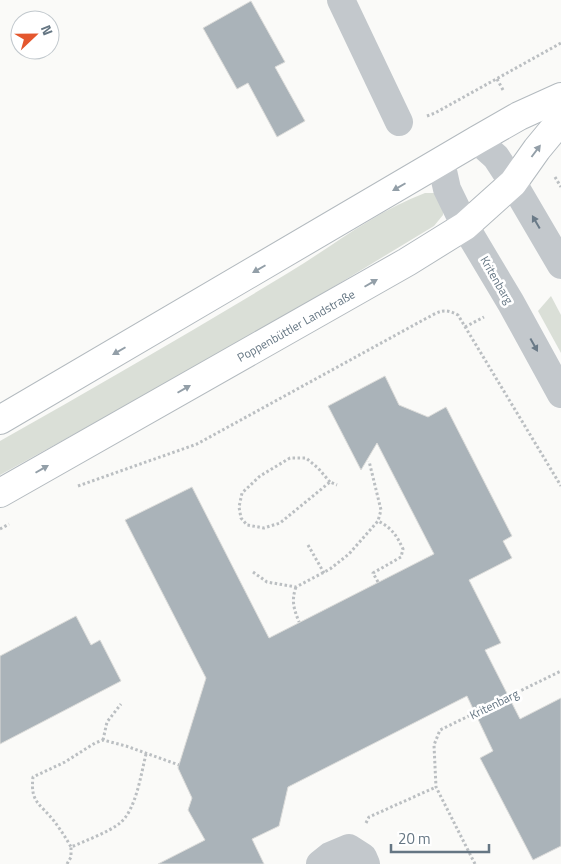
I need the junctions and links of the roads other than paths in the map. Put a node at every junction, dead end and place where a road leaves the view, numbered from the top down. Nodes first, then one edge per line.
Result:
1 (341, 0) edge
2 (561, 97) edge
3 (561, 120) edge
4 (400, 122) dead end
5 (478, 140) junction
6 (441, 162) junction
7 (513, 183) junction
8 (465, 226) junction
9 (561, 265) edge
10 (561, 394) edge
11 (0, 420) edge
12 (0, 493) edge
13 (357, 856) edge
14 (320, 864) edge

1 - 4 street
2 - 5 main road
7 -> 3 main road, Poppenbüttler Landstraße
5 - 6 main road
5 - 7 street
6 - 8 street, Kritenbarg
6 -> 11 main road
7 - 8 main road, Poppenbüttler Landstraße
9 -> 7 street
8 -> 10 street, Kritenbarg
12 -> 8 main road, Poppenbüttler Landstraße
13 - 14 street

